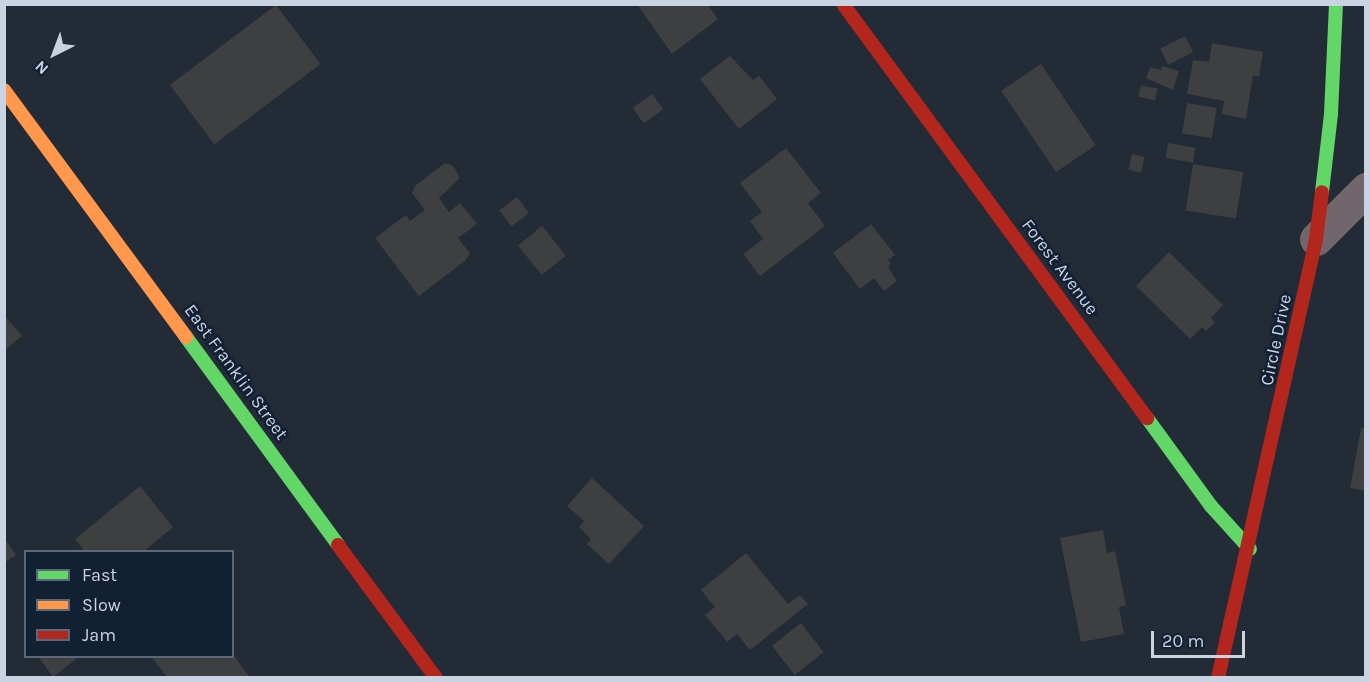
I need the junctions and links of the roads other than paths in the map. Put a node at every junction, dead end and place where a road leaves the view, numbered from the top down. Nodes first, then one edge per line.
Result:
1 (843, 4) edge
2 (1336, 4) edge
3 (4, 90) edge
4 (1365, 189) edge
5 (1316, 239) junction
6 (1250, 549) junction
7 (436, 678) edge
8 (1218, 678) edge

1 - 6 street, Forest Avenue
2 - 5 street, Circle Drive
3 - 7 street, East Franklin Street
4 - 5 street
5 - 6 street, Circle Drive
6 - 8 street, Circle Drive

